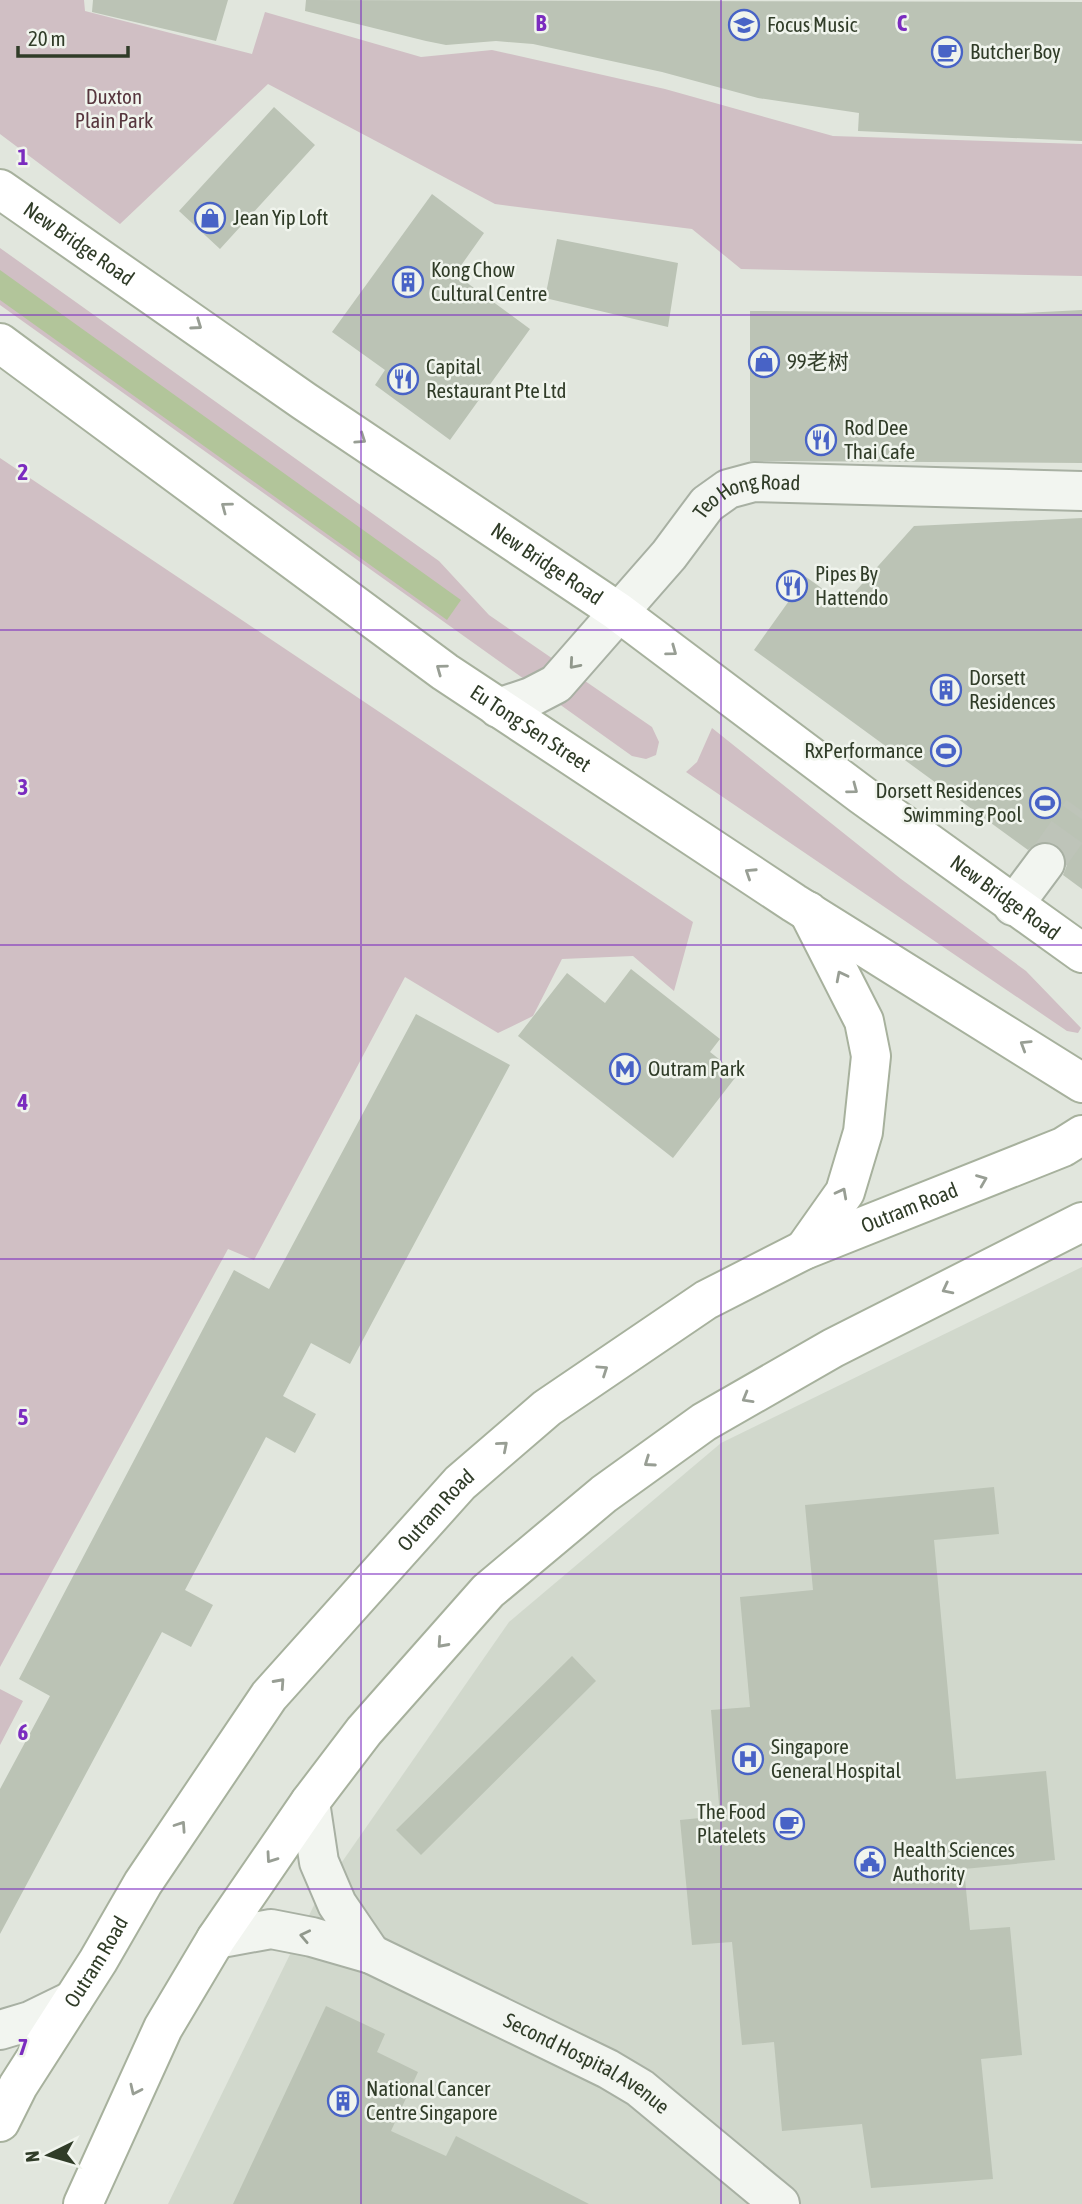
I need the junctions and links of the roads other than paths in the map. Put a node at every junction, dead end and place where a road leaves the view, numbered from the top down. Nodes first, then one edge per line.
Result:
1 (0, 189) edge
2 (0, 342) edge
3 (1082, 491) edge
4 (617, 611) junction
5 (498, 708) junction
6 (1045, 863) tunnel mouth
7 (1013, 906) junction
8 (807, 910) junction
9 (1082, 953) edge
10 (1082, 1083) edge
11 (1082, 1135) edge
12 (1082, 1222) edge
13 (804, 1250) junction
14 (1082, 1253) edge
15 (1008, 1258) junction
16 (310, 1802) junction
17 (216, 1939) junction
18 (371, 1954) junction
19 (73, 2000) junction
20 (0, 2030) edge
21 (0, 2122) edge
22 (83, 2204) edge
23 (780, 2204) edge

1 -> 4 main road, New Bridge Road
5 -> 2 main road, Eu Tong Sen Street
3 - 4 street, Teo Hong Road
4 -> 5 street, Teo Hong Road
4 -> 7 main road, New Bridge Road
8 -> 5 main road, Eu Tong Sen Street
6 - 7 street
7 - 9 main road, New Bridge Road
10 -> 8 main road, Eu Tong Sen Street
13 -> 8 main road
13 -> 11 main road, Outram Road
12 - 15 main road
19 -> 13 main road, Outram Road
14 - 15 main road
15 -> 16 main road
16 -> 17 main road
16 - 18 street
18 -> 17 street, Second Hospital Avenue
17 -> 22 main road
18 - 23 street, Second Hospital Avenue
19 - 20 street
19 - 21 main road, Outram Road

